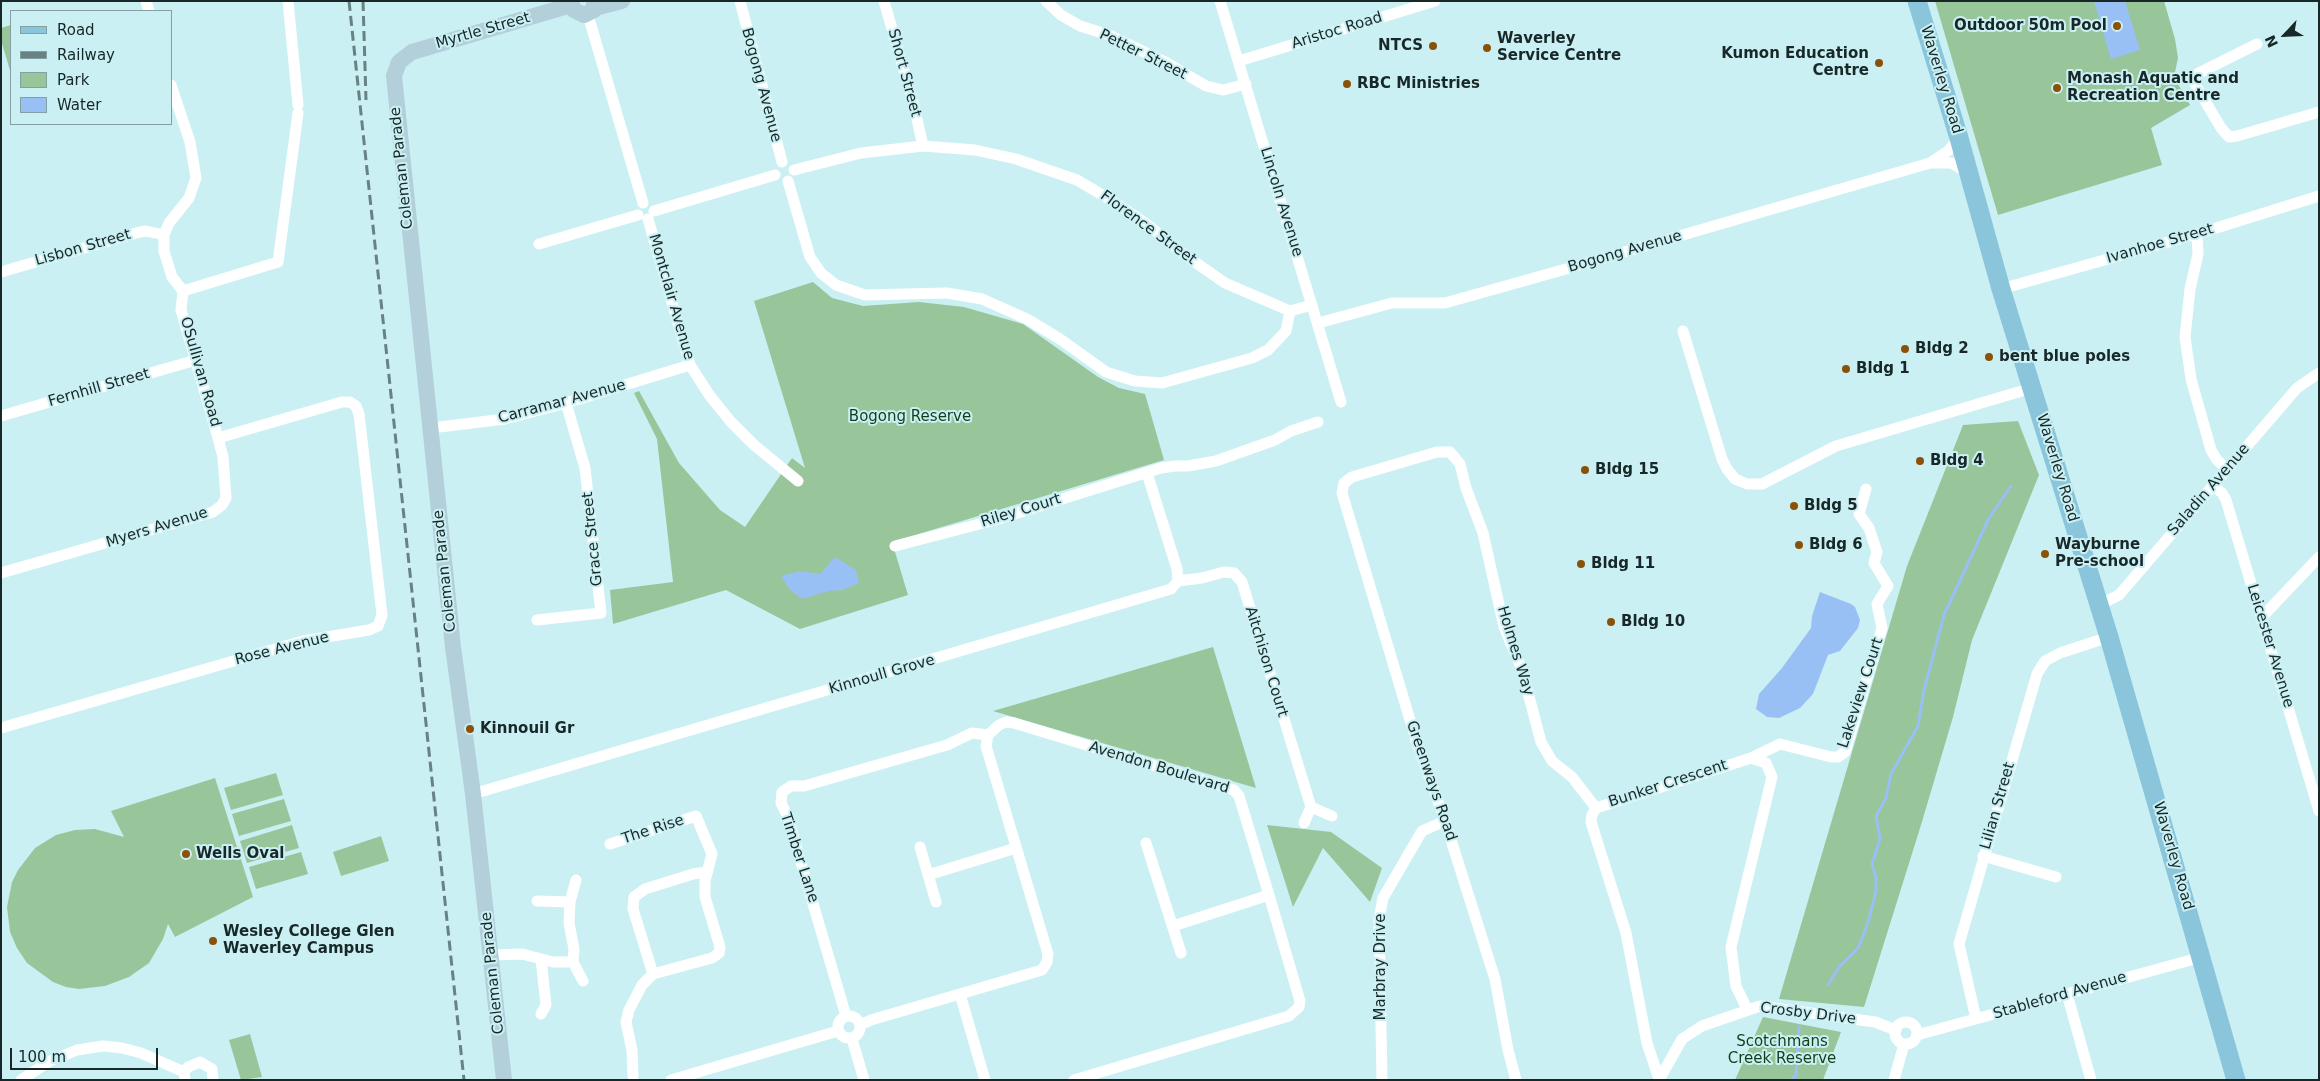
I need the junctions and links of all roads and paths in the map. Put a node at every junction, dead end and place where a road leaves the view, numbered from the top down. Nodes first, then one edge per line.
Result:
1 (288, 1) edge
2 (622, 1) edge
3 (884, 1) edge
4 (1046, 1) edge
5 (1220, 1) edge
6 (1435, 1) edge
7 (1917, 1) edge
8 (570, 3) edge
9 (739, 3) edge
10 (592, 8) edge
11 (2257, 44) dead end
12 (1239, 61) junction
13 (398, 62) joint
14 (1246, 84) junction
15 (172, 88) edge
16 (2319, 112) edge
17 (1959, 138) junction
18 (923, 146) junction
19 (782, 162) junction
20 (1930, 163) junction
21 (794, 170) junction
22 (1969, 173) junction
23 (775, 175) junction
24 (788, 181) junction
25 (2319, 196) edge
26 (646, 215) junction
27 (2197, 234) junction
28 (164, 235) junction
29 (539, 244) dead end
30 (1, 272) edge
31 (2001, 289) junction
32 (183, 291) junction
33 (1312, 305) junction
34 (1290, 311) junction
35 (1318, 323) junction
36 (1683, 331) dead end
37 (196, 360) junction
38 (690, 365) junction
39 (2319, 374) edge
40 (2032, 388) junction
41 (1341, 402) dead end
42 (566, 403) junction
43 (1, 416) edge
44 (1318, 422) dead end
45 (431, 428) junction
46 (218, 438) junction
47 (1450, 452) joint
48 (2227, 469) junction
49 (1147, 473) junction
50 (798, 481) dead end
51 (2212, 485) junction
52 (1866, 490) dead end
53 (894, 546) dead end
54 (2319, 557) edge
55 (1, 573) edge
56 (1178, 581) junction
57 (2099, 605) junction
58 (2262, 617) junction
59 (537, 620) dead end
60 (2109, 637) junction
61 (1, 728) edge
62 (988, 734) junction
63 (1751, 758) junction
64 (473, 794) junction
65 (1311, 808) junction
66 (1596, 808) junction
67 (2319, 812) edge
68 (1332, 816) dead end
69 (1445, 821) junction
70 (1304, 823) dead end
71 (1146, 843) dead end
72 (610, 844) dead end
73 (920, 847) dead end
74 (1016, 848) junction
75 (1983, 856) junction
76 (707, 872) junction
77 (928, 875) junction
78 (2056, 877) dead end
79 (576, 880) dead end
80 (1269, 895) junction
81 (537, 902) dead end
82 (570, 902) junction
83 (936, 902) dead end
84 (1173, 926) junction
85 (1181, 953) dead end
86 (492, 955) junction
87 (2202, 957) junction
88 (541, 959) junction
89 (573, 962) junction
90 (653, 974) junction
91 (584, 981) dead end
92 (960, 994) junction
93 (2067, 994) junction
94 (1747, 1009) junction
95 (541, 1014) dead end
96 (846, 1016) junction
97 (1976, 1019) junction
98 (860, 1025) junction
99 (838, 1030) junction
100 (1896, 1030) junction
101 (1917, 1035) junction
102 (852, 1038) junction
103 (1904, 1044) junction
104 (184, 1076) edge
105 (634, 1079) edge
106 (1659, 1079) edge
107 (21, 1080) edge
108 (213, 1080) edge
109 (504, 1080) edge
110 (672, 1080) edge
111 (864, 1080) edge
112 (985, 1080) edge
113 (1074, 1080) edge
114 (1382, 1080) edge
115 (1516, 1080) edge
116 (1894, 1080) edge
117 (2091, 1080) edge
118 (2236, 1080) edge

1 - 32 street
2 - 10 street
3 - 18 street, Short Street
4 - 14 street, Petter Street
5 - 12 street, Lincoln Avenue
6 - 12 street, Aristoc Road
7 - 17 main road, Waverley Road
8 - 10 street
8 - 13 street, Myrtle Street
9 - 19 street, Bogong Avenue
10 - 26 street
11 - 16 street
12 - 14 street, Lincoln Avenue
13 - 45 street, Coleman Parade
14 - 33 street, Lincoln Avenue
15 - 28 street
17 - 20 street, Bogong Avenue
17 - 22 main road, Waverley Road
18 - 21 street, Florence Street
18 - 34 street, Florence Street
19 - 21 street
19 - 23 street
20 - 22 street, Bogong Avenue
20 - 35 street, Bogong Avenue
21 - 24 street
22 - 31 main road, Waverley Road
23 - 24 street
23 - 26 street
24 - 34 street
25 - 27 street, Ivanhoe Street
26 - 29 street
26 - 38 street, Montclair Avenue
27 - 31 street, Ivanhoe Street
27 - 48 street
28 - 30 street, Lisbon Street
28 - 32 street
31 - 40 main road, Waverley Road
32 - 37 street, OSullivan Road
33 - 34 street
33 - 35 street, Lincoln Avenue
35 - 41 street, Lincoln Avenue
36 - 40 street
37 - 43 street, Fernhill Street
37 - 46 street, OSullivan Road
38 - 42 street, Carramar Avenue
38 - 50 street, Montclair Avenue
39 - 48 street, Saladin Avenue
40 - 57 main road, Waverley Road
42 - 45 street, Carramar Avenue
42 - 59 street, Grace Street
44 - 49 street, Riley Court
45 - 64 street, Coleman Parade
46 - 55 street, Myers Avenue
46 - 61 street, Rose Avenue
47 - 66 street, Holmes Way
47 - 69 street, Greenways Road
48 - 51 street, Saladin Avenue
49 - 53 street, Riley Court
49 - 56 street
51 - 57 street, Saladin Avenue
51 - 58 street, Leicester Avenue
52 - 63 street, Lakeview Court
54 - 58 street
56 - 64 street, Kinnoull Grove
56 - 65 street, Aitchison Court
57 - 60 main road, Waverley Road
58 - 67 street, Leicester Avenue
60 - 75 street, Lilian Street
60 - 87 main road, Waverley Road
62 - 74 street
62 - 80 street, Avendon Boulevard
62 - 96 street, Timber Lane
63 - 66 street, Bunker Crescent
63 - 94 street
64 - 86 street, Coleman Parade
65 - 68 street
65 - 70 street
66 - 106 street, Bunker Crescent
69 - 114 street, Marbray Drive
69 - 115 street, Greenways Road
71 - 84 street
72 - 76 street, The Rise
73 - 77 street
74 - 77 street
74 - 92 street
75 - 78 street
75 - 97 street, Lilian Street
76 - 90 street, The Rise
76 - 90 street
77 - 83 street
79 - 82 street
80 - 84 street
80 - 113 street, Avendon Boulevard
81 - 82 street
82 - 89 street
84 - 85 street
86 - 88 street
86 - 109 street, Coleman Parade
87 - 93 street, Stableford Avenue
87 - 118 main road, Waverley Road
88 - 89 street
88 - 95 street
89 - 91 street
90 - 105 street
92 - 98 street
92 - 112 street
93 - 97 street, Stableford Avenue
93 - 117 street
94 - 100 street, Crosby Drive
94 - 106 street, Crosby Drive
96 - 98 street
96 - 99 street
97 - 101 street, Stableford Avenue
98 - 102 street
99 - 102 street
99 - 110 street
100 - 101 street
100 - 103 street
101 - 103 street
102 - 111 street
103 - 116 street
104 - 107 street
104 - 108 street

